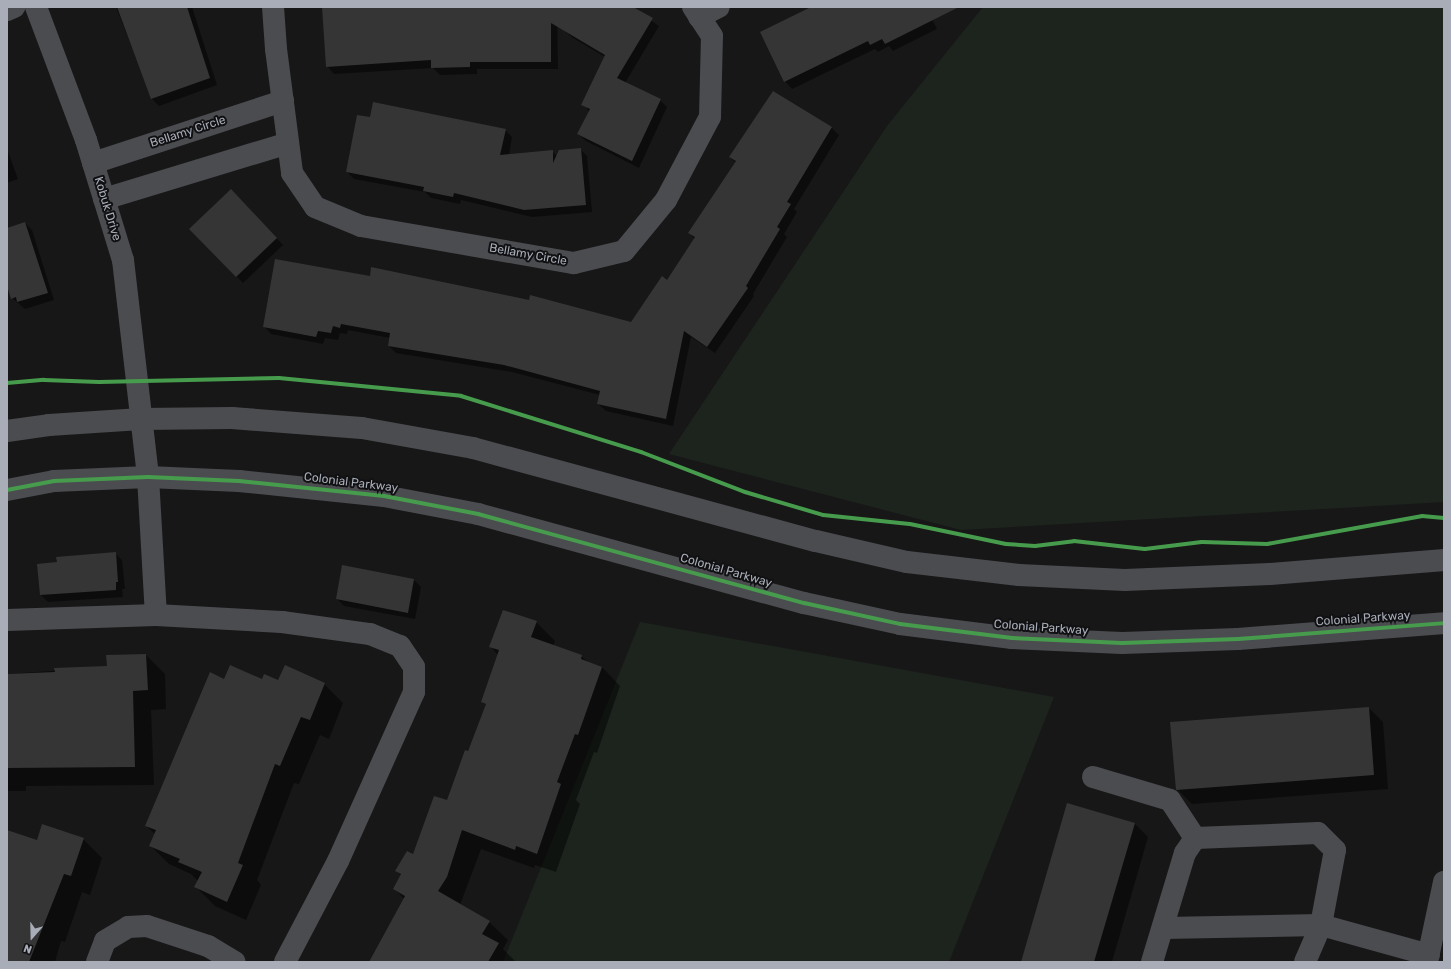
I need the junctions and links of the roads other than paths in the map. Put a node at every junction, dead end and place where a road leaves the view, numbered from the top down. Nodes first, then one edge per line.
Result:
1 (14, 7) edge
2 (36, 7) edge
3 (273, 7) edge
4 (719, 7) edge
5 (7, 10) edge
6 (696, 12) edge
7 (283, 101) junction
8 (288, 143) junction
9 (93, 162) junction
10 (104, 199) junction
11 (141, 419) junction
12 (7, 432) edge
13 (148, 477) junction
14 (7, 490) edge
15 (1444, 560) edge
16 (1444, 564) edge
17 (156, 615) junction
18 (7, 620) edge
19 (1444, 623) edge
20 (1093, 778) dead end
21 (1195, 838) junction
22 (1444, 882) edge
23 (1321, 925) junction
24 (1164, 928) junction
25 (1428, 958) edge
26 (97, 962) edge
27 (235, 962) edge
28 (285, 962) edge
29 (1152, 962) edge
30 (1305, 962) edge

1 - 5 street
2 - 9 street, Kobuk Drive
3 - 7 street, Bellamy Circle
4 - 6 street, Bellamy Circle
6 - 8 street, Bellamy Circle
7 - 8 street, Bellamy Circle
7 - 9 street, Bellamy Circle
8 - 10 street
9 - 10 street, Kobuk Drive
10 - 11 street, Kobuk Drive
11 - 12 street
11 - 13 street, Kobuk Drive
11 - 15 street
13 - 14 street, Colonial Parkway
13 - 17 street, Kobuk Drive
13 - 19 street, Colonial Parkway
15 - 16 street
17 - 18 street
17 - 28 street
20 - 21 street
21 - 23 street
21 - 24 street
22 - 25 street
23 - 24 street
23 - 25 street
23 - 30 street
24 - 29 street
26 - 27 street

